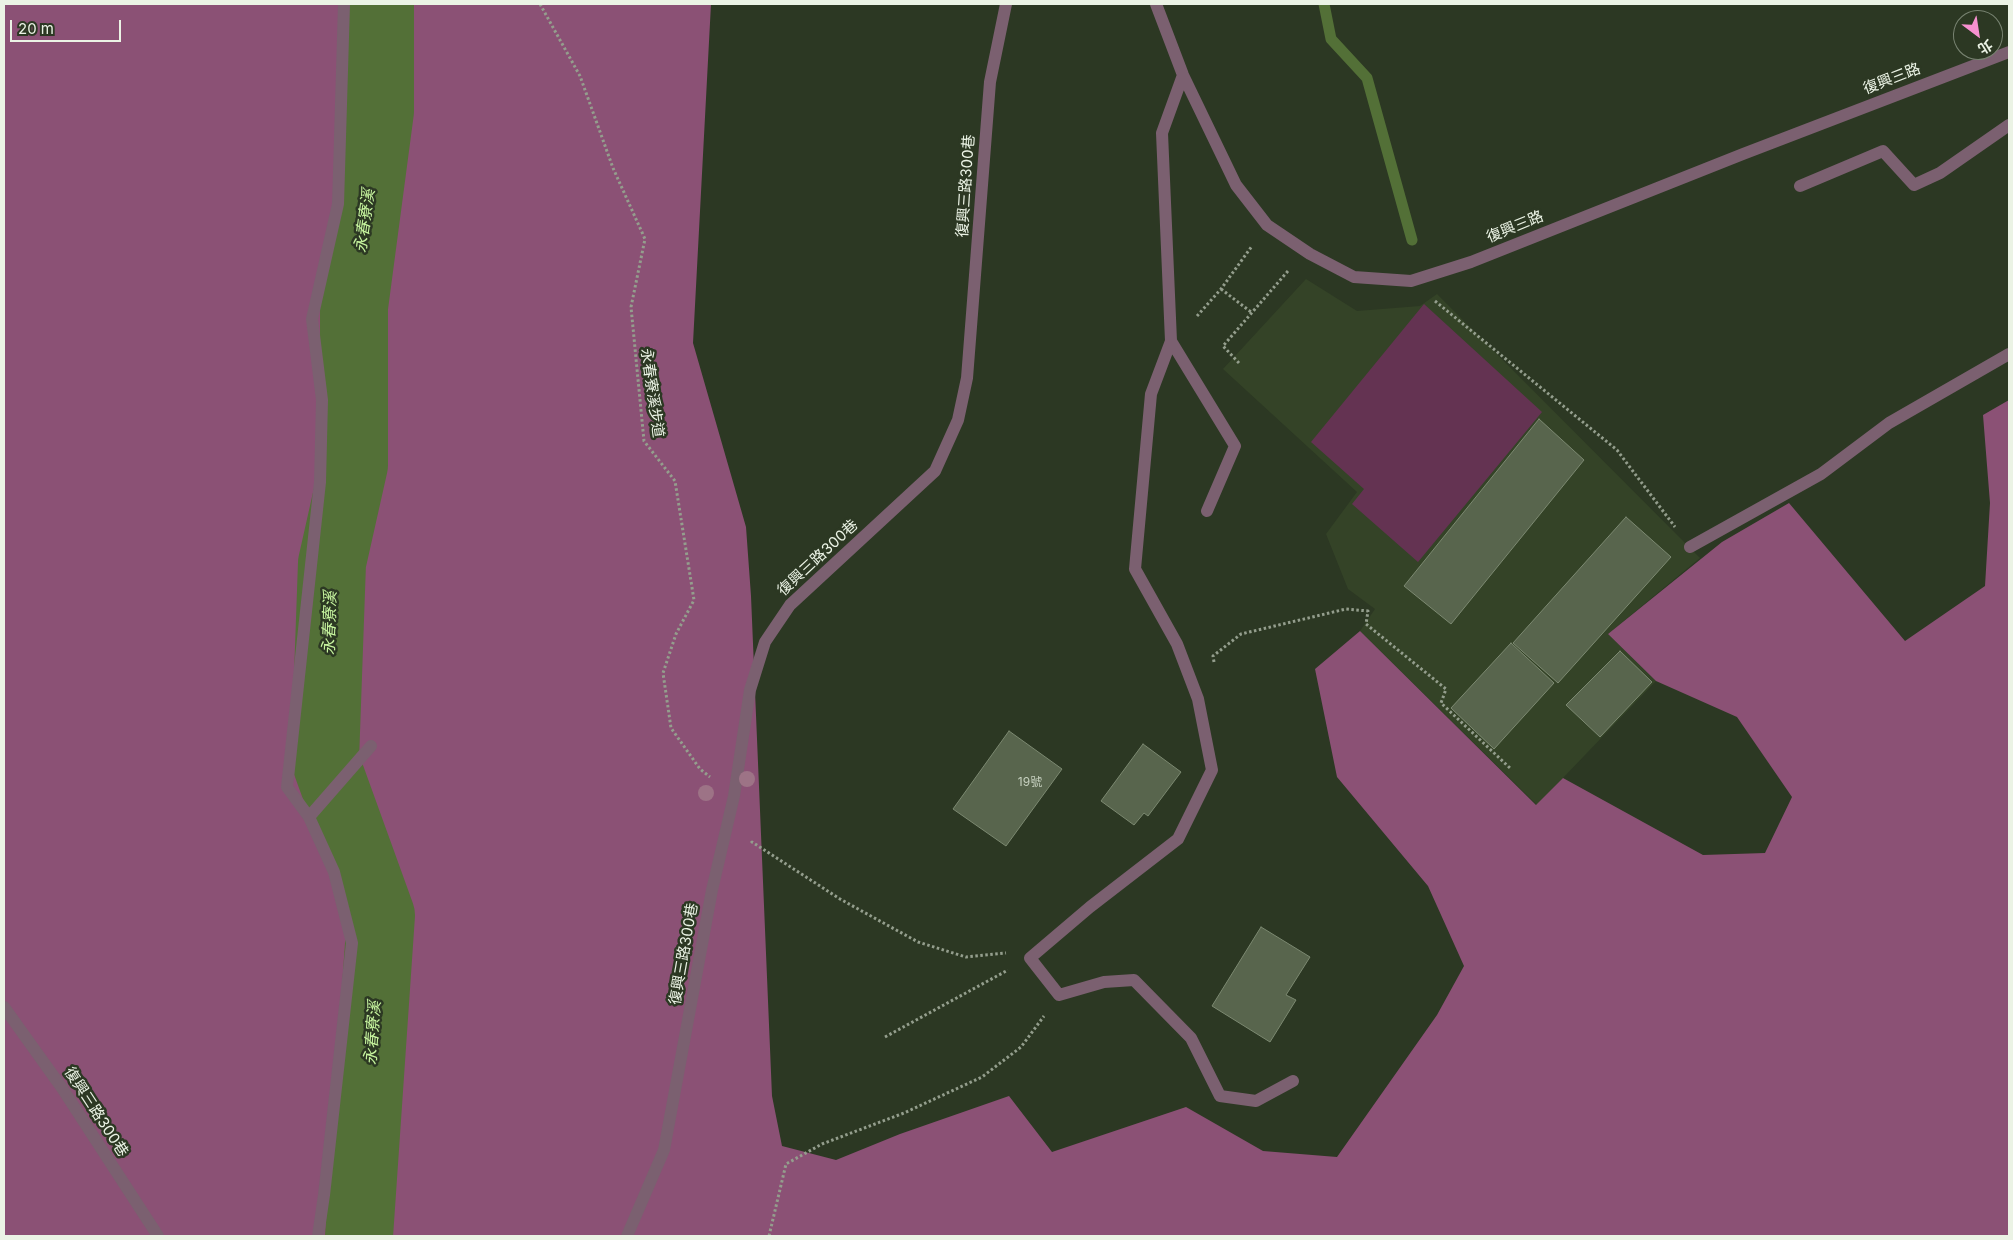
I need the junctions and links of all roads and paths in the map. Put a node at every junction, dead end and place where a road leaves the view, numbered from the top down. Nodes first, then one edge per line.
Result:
1 (344, 4) edge
2 (540, 4) edge
3 (1006, 4) edge
4 (1156, 4) edge
5 (2009, 52) edge
6 (1183, 75) junction
7 (2009, 125) edge
8 (1800, 186) dead end
9 (1239, 265) dead end
10 (1290, 268) dead end
11 (1411, 282) junction
12 (1221, 288) junction
13 (1251, 312) junction
14 (1171, 340) junction
15 (2009, 354) edge
16 (1239, 363) dead end
17 (1207, 511) dead end
18 (1690, 547) joint
19 (1213, 656) dead end
20 (371, 746) dead end
21 (1510, 769) dead end
22 (734, 796) junction
23 (309, 817) junction
24 (746, 849) dead end
25 (1030, 958) junction
26 (1059, 995) junction
27 (4, 1007) edge
28 (885, 1037) dead end
29 (1293, 1081) dead end
30 (158, 1236) edge
31 (318, 1236) edge
32 (627, 1236) edge
33 (769, 1236) edge

1 - 23 street
2 - 22 path, 永春寮溪步道
3 - 22 street, 復興三路300巷
4 - 6 street, 復興三路
5 - 11 street, 復興三路
6 - 11 street, 復興三路
6 - 14 street
7 - 8 street
9 - 12 path
10 - 13 path
11 - 18 path
12 - 13 path
12 - 14 path
13 - 16 path
14 - 17 street
14 - 25 street
15 - 18 street
19 - 21 path
20 - 23 street
22 - 32 street, 復興三路300巷
23 - 31 street
24 - 25 path
25 - 26 street
25 - 28 path
26 - 29 street
26 - 33 path
27 - 30 street, 復興三路300巷

